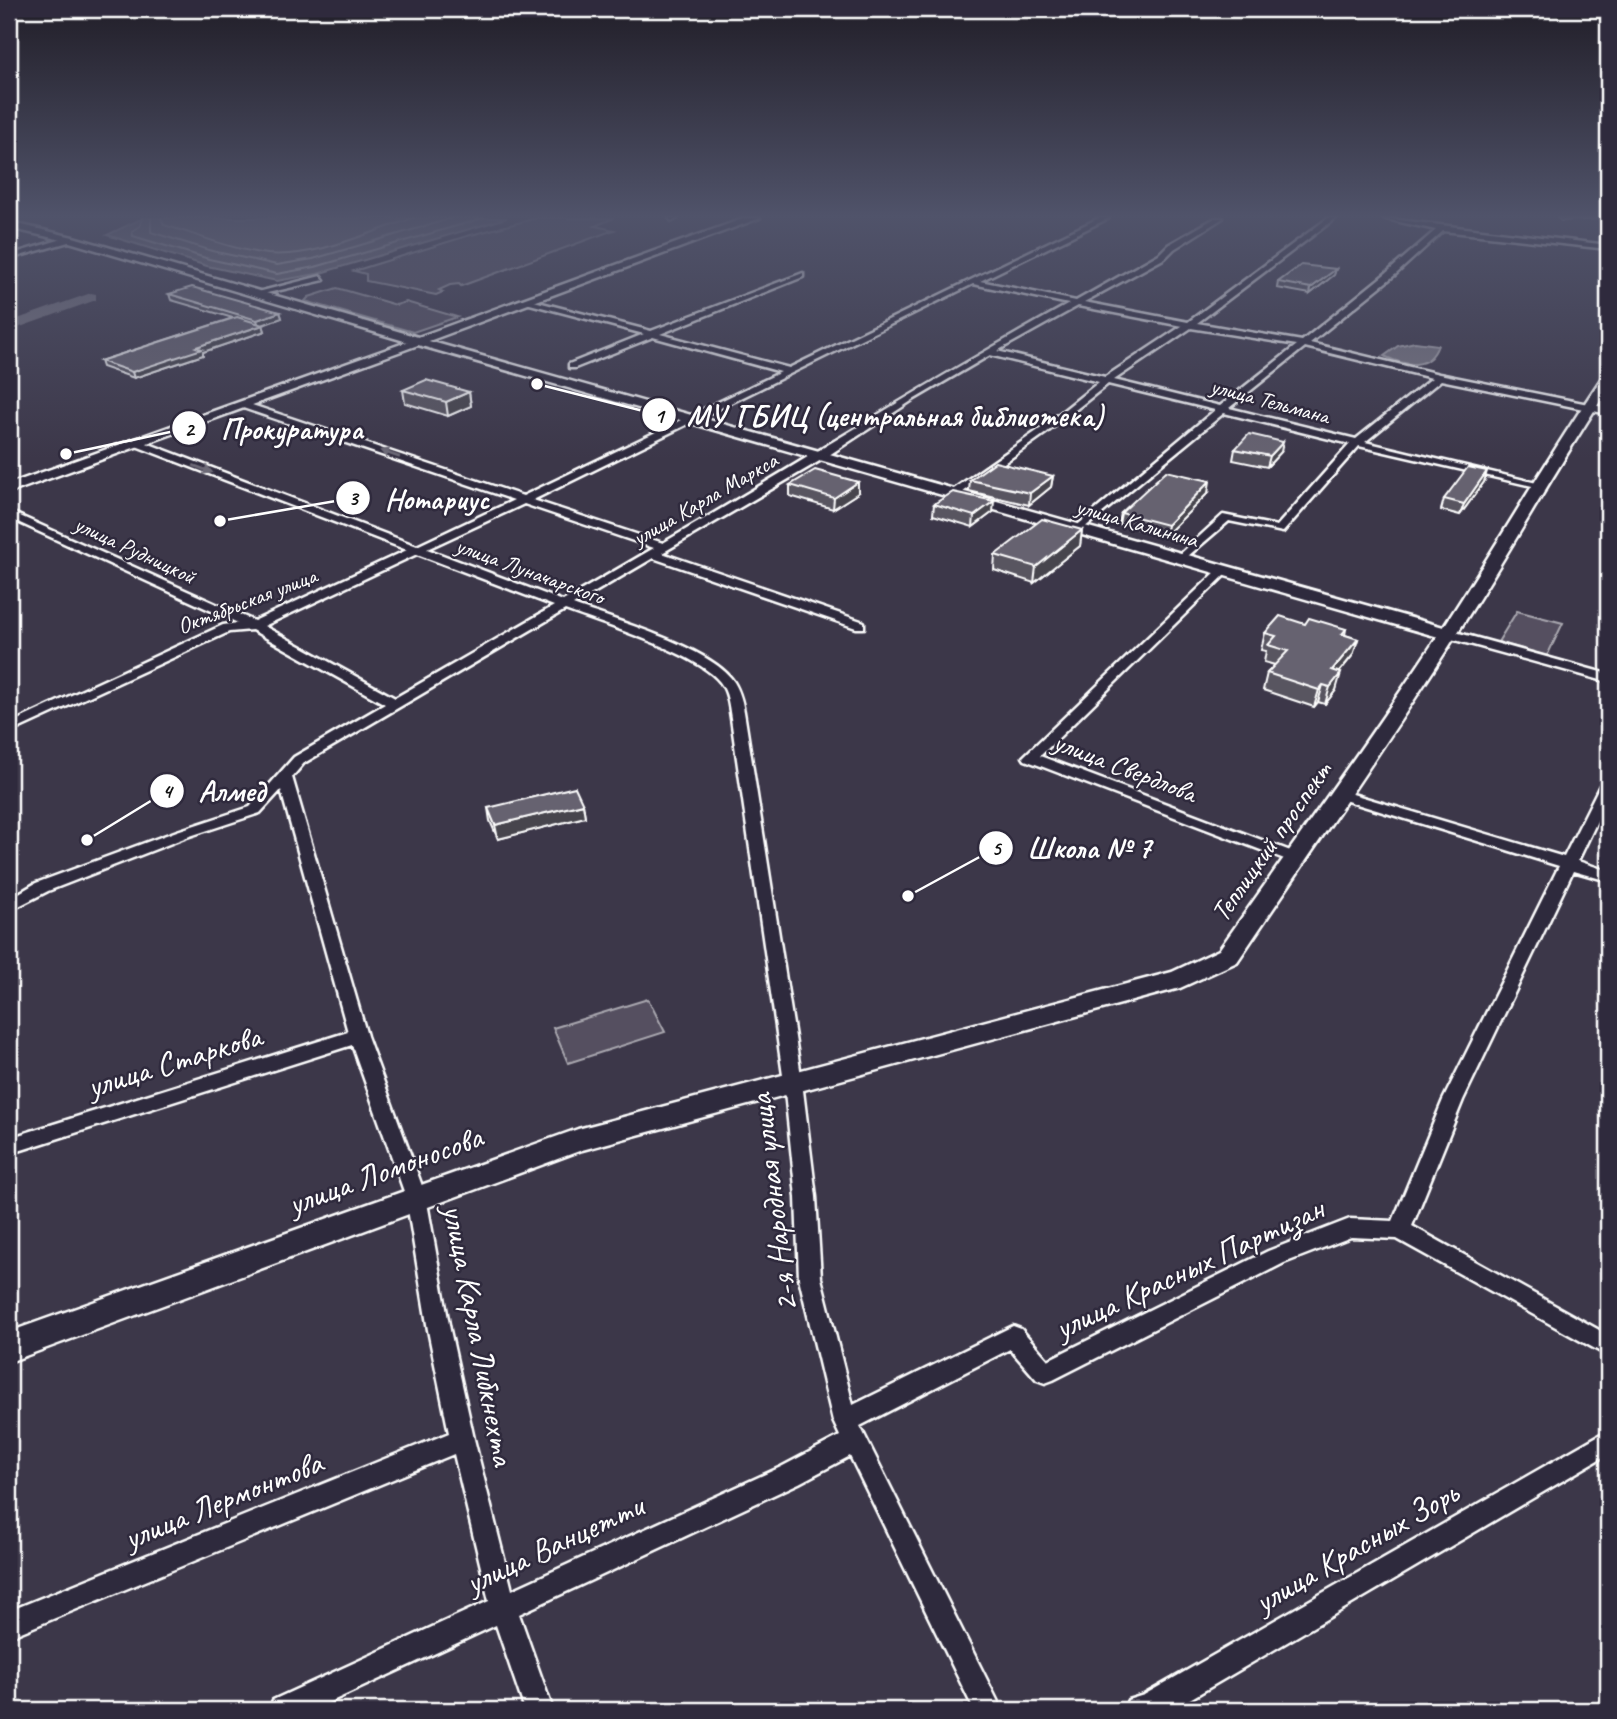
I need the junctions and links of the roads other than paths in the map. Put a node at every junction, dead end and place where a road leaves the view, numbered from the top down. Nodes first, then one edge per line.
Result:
1 (272, 298) edge
2 (537, 298) edge
3 (741, 298) edge
4 (936, 298) edge
5 (1051, 298) edge
6 (1088, 298) edge
7 (1225, 298) edge
8 (1359, 298) edge
9 (529, 301) junction
10 (1078, 304) junction
11 (1192, 323) junction
12 (653, 333) junction
13 (418, 341) junction
14 (1306, 343) junction
15 (989, 352) junction
16 (572, 366) dead end
17 (789, 371) junction
18 (1439, 377) junction
19 (1608, 379) edge
20 (1107, 380) junction
21 (246, 406) junction
22 (1590, 407) junction
23 (1225, 409) junction
24 (1608, 411) edge
25 (692, 419) junction
26 (139, 444) junction
27 (1356, 444) junction
28 (819, 457) junction
29 (1541, 487) junction
30 (9, 489) edge
31 (952, 495) junction
32 (524, 500) junction
33 (9, 514) edge
34 (1078, 530) junction
35 (657, 550) junction
36 (417, 552) junction
37 (1181, 559) junction
38 (1223, 571) junction
39 (563, 606) junction
40 (860, 625) dead end
41 (254, 626) junction
42 (1448, 634) junction
43 (1608, 678) edge
44 (734, 698) joint
45 (393, 703) junction
46 (9, 729) edge
47 (284, 775) junction
48 (1608, 783) edge
49 (1339, 794) junction
50 (1295, 858) junction
51 (1568, 865) junction
52 (1608, 876) edge
53 (9, 906) edge
54 (358, 1036) junction
55 (793, 1082) junction
56 (9, 1146) edge
57 (416, 1196) junction
58 (1400, 1230) junction
59 (1608, 1346) edge
60 (9, 1348) edge
61 (850, 1432) junction
62 (462, 1439) junction
63 (1608, 1441) edge
64 (503, 1606) junction
65 (9, 1624) edge
66 (283, 1710) edge
67 (539, 1710) edge
68 (988, 1710) edge
69 (1138, 1710) edge

1 - 13 main road, улица Калинина
2 - 9 main road
3 - 12 street
4 - 17 street, Октябрьская улица
5 - 10 street
6 - 10 street, улица Карла Маркса
7 - 11 street
8 - 14 street
9 - 12 street
9 - 13 main road
10 - 11 street
10 - 15 street, улица Карла Маркса
11 - 14 street
11 - 20 street
12 - 16 street
12 - 17 street
13 - 21 street
13 - 25 street, улица Калинина
14 - 18 street
14 - 23 street
15 - 20 street, улица Тельмана
15 - 28 street, улица Карла Маркса
17 - 25 street, Октябрьская улица
18 - 22 street
18 - 27 street
19 - 22 main road, Теплицкий проспект
20 - 23 street, улица Тельмана
20 - 31 street
21 - 26 street
32 -> 21 street
22 - 24 street
22 - 29 main road, Теплицкий проспект
23 - 27 street, улица Тельмана
23 - 34 street
25 - 28 street, улица Калинина
25 - 32 street, Октябрьская улица
26 - 30 street
26 -> 36 street, улица Луначарского
27 - 29 street, улица Тельмана
27 - 37 street
28 - 31 street, улица Калинина
28 - 35 street, улица Карла Маркса
29 - 42 main road, Теплицкий проспект
31 - 34 street, улица Калинина
32 - 35 street
32 - 36 street, Октябрьская улица
33 - 41 street, улица Рудницкой
34 - 37 street, улица Калинина
35 - 39 street, улица Карла Маркса
35 - 40 street
36 - 39 street, улица Луначарского
36 - 41 street, Октябрьская улица
37 - 38 street, улица Калинина
38 - 42 street, улица Калинина
38 - 50 street, улица Свердлова
39 - 44 street, улица Луначарского
39 - 45 street, улица Карла Маркса
41 - 45 street, улица Рудницкой
41 - 46 street, Октябрьская улица
42 - 43 street, улица Калинина
42 - 49 main road, Теплицкий проспект
44 - 55 street, 2-я Народная улица
45 - 47 street, улица Карла Маркса
47 - 53 street, улица Карла Маркса
47 - 54 street, улица Карла Либкнехта
48 - 51 street
49 - 50 main road, Теплицкий проспект
49 - 51 street
50 - 55 main road, Теплицкий проспект
51 - 52 street
51 - 58 street
54 - 56 street, улица Старкова
54 - 57 street, улица Карла Либкнехта
55 - 57 main road, улица Ломоносова
55 - 61 street, 2-я Народная улица
57 - 60 main road, улица Ломоносова
57 - 62 street, улица Карла Либкнехта
58 - 59 street
58 - 61 street, улица Красных Партизан
61 - 64 street, улица Ванцетти
61 - 68 street, 2-я Народная улица
62 - 64 street, улица Карла Либкнехта
62 - 65 street, улица Лермонтова
63 - 69 street, улица Красных Зорь
64 - 66 street, улица Ванцетти
64 - 67 street, улица Карла Либкнехта

